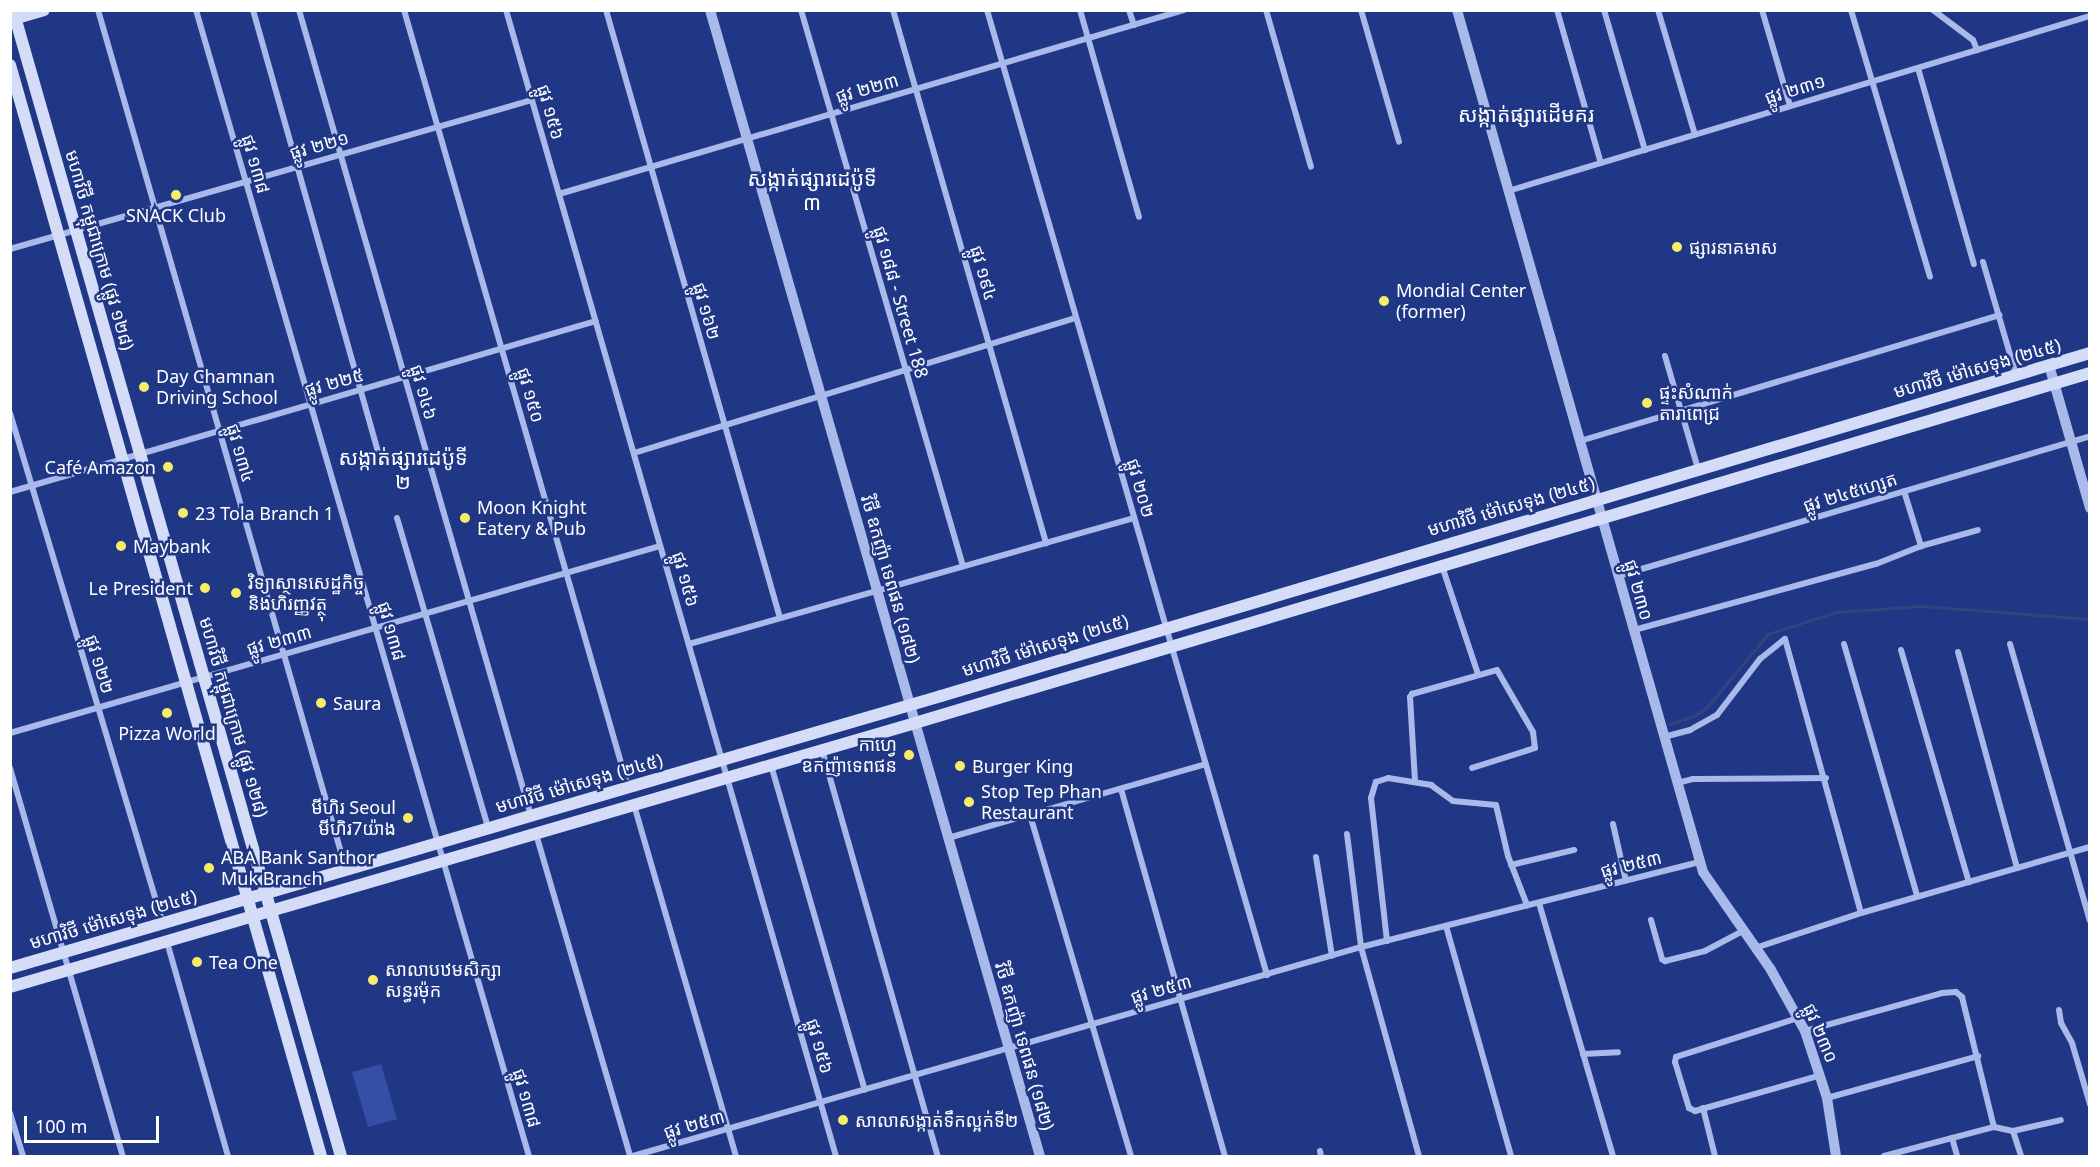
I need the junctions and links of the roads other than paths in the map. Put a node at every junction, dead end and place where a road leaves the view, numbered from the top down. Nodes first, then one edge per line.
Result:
1 (44, 10) edge
2 (98, 10) edge
3 (196, 10) edge
4 (253, 10) edge
5 (299, 10) edge
6 (404, 10) edge
7 (506, 10) edge
8 (606, 10) edge
9 (710, 10) edge
10 (801, 10) edge
11 (893, 10) edge
12 (987, 10) edge
13 (1080, 10) edge
14 (1129, 10) edge
15 (1184, 10) edge
16 (1266, 10) edge
17 (1361, 10) edge
18 (1457, 10) edge
19 (1557, 10) edge
20 (1604, 10) edge
21 (1658, 10) edge
22 (1762, 10) edge
23 (1851, 10) edge
24 (1933, 10) edge
25 (1174, 12) edge
26 (13, 16) edge
27 (2090, 16) edge
28 (1134, 25) junction
29 (1088, 39) junction
30 (1977, 50) junction
31 (1002, 64) junction
32 (10, 65) edge
33 (1918, 68) junction
34 (1872, 82) junction
35 (915, 89) junction
36 (532, 100) junction
37 (1790, 106) junction
38 (831, 114) junction
39 (438, 127) junction
40 (1695, 135) junction
41 (747, 139) junction
42 (1399, 142) dead end
43 (1645, 150) junction
44 (341, 154) junction
45 (1602, 163) junction
46 (298, 167) junction
47 (651, 167) junction
48 (1311, 167) dead end
49 (246, 182) junction
50 (1509, 191) junction
51 (559, 194) junction
52 (155, 208) junction
53 (1139, 217) dead end
54 (76, 230) junction
55 (59, 235) junction
56 (10, 249) edge
57 (1983, 262) dead end
58 (1974, 264) dead end
59 (1930, 277) dead end
60 (1999, 315) junction
61 (1076, 318) junction
62 (596, 321) junction
63 (989, 345) junction
64 (503, 348) junction
65 (2090, 353) edge
66 (1665, 356) dead end
67 (2049, 365) junction
68 (906, 370) junction
69 (2090, 373) edge
70 (2016, 375) junction
71 (405, 377) junction
72 (2054, 384) junction
73 (362, 389) junction
74 (821, 396) junction
75 (310, 404) junction
76 (1680, 411) junction
77 (10, 413) edge
78 (724, 426) junction
79 (219, 431) junction
80 (2090, 436) edge
81 (1580, 441) junction
82 (2070, 442) junction
83 (634, 453) junction
84 (140, 454) junction
85 (379, 455) dead end
86 (123, 459) junction
87 (1698, 469) junction
88 (31, 486) junction
89 (1904, 491) junction
90 (10, 492) edge
91 (2088, 495) edge
92 (1596, 500) junction
93 (2090, 508) edge
94 (398, 518) dead end
95 (1134, 518) junction
96 (1602, 518) junction
97 (1978, 530) dead end
98 (1046, 543) junction
99 (660, 546) junction
100 (1921, 546) junction
101 (963, 566) junction
102 (1442, 566) junction
103 (566, 574) junction
104 (1618, 576) junction
105 (179, 590) junction
106 (877, 591) junction
107 (161, 595) junction
108 (469, 602) junction
109 (426, 614) junction
110 (780, 618) junction
111 (1166, 627) junction
112 (375, 628) junction
113 (1634, 630) junction
114 (1844, 644) dead end
115 (2010, 644) dead end
116 (689, 645) junction
117 (1171, 646) junction
118 (1901, 650) dead end
119 (1958, 652) dead end
120 (283, 655) junction
121 (1478, 674) junction
122 (204, 677) junction
123 (186, 683) junction
124 (910, 704) junction
125 (98, 708) junction
126 (915, 723) junction
127 (10, 733) edge
128 (1664, 737) junction
129 (822, 750) junction
130 (722, 760) junction
131 (1206, 764) junction
132 (771, 765) junction
133 (10, 768) edge
134 (1472, 768) dead end
135 (727, 778) junction
136 (1826, 778) junction
137 (1415, 781) junction
138 (1677, 783) junction
139 (628, 788) junction
140 (1120, 789) junction
141 (634, 805) junction
142 (1030, 815) junction
143 (531, 816) junction
144 (1612, 824) dead end
145 (488, 828) junction
146 (536, 834) junction
147 (1347, 834) dead end
148 (948, 838) junction
149 (438, 843) junction
150 (2090, 847) edge
151 (1574, 850) dead end
152 (2070, 853) junction
153 (1316, 857) dead end
154 (443, 861) junction
155 (1700, 862) junction
156 (1511, 865) junction
157 (2017, 868) junction
158 (346, 870) junction
159 (1626, 880) junction
160 (1969, 882) junction
161 (266, 893) junction
162 (1917, 896) junction
163 (248, 899) junction
164 (1539, 903) junction
165 (1527, 905) junction
166 (271, 911) junction
167 (1861, 913) junction
168 (253, 916) junction
169 (1651, 920) dead end
170 (2090, 921) edge
171 (163, 924) junction
172 (1446, 926) junction
173 (1743, 931) junction
174 (1387, 941) junction
175 (167, 942) junction
176 (1361, 947) junction
177 (1755, 948) junction
178 (64, 952) junction
179 (1332, 956) junction
180 (10, 968) edge
181 (69, 970) junction
182 (1266, 975) junction
183 (10, 987) edge
184 (1180, 1000) junction
185 (2059, 1010) dead end
186 (1798, 1018) junction
187 (1092, 1025) junction
188 (1805, 1031) junction
189 (1009, 1049) junction
190 (1618, 1052) dead end
191 (1583, 1054) junction
192 (1978, 1056) junction
193 (1821, 1075) junction
194 (915, 1076) junction
195 (865, 1090) junction
196 (1827, 1098) junction
197 (821, 1103) junction
198 (2090, 1104) edge
199 (1703, 1108) junction
200 (10, 1113) edge
201 (2061, 1120) dead end
202 (1994, 1127) junction
203 (728, 1129) junction
204 (2013, 1131) junction
205 (1952, 1138) junction
206 (1899, 1155) edge
207 (24, 1156) edge
208 (123, 1156) edge
209 (228, 1156) edge
210 (321, 1156) edge
211 (341, 1156) edge
212 (528, 1156) edge
213 (632, 1156) edge
214 (736, 1156) edge
215 (836, 1156) edge
216 (938, 1156) edge
217 (1040, 1156) edge
218 (1131, 1156) edge
219 (1225, 1156) edge
220 (1419, 1156) edge
221 (1511, 1156) edge
222 (1612, 1156) edge
223 (1715, 1156) edge
224 (1836, 1156) edge
225 (1884, 1156) edge
226 (1957, 1156) edge
227 (2021, 1156) edge

1 - 26 main road
2 - 52 street, ផ្លូវ ១៣៤
3 - 49 street, ផ្លូវ ១៣៨
4 - 46 street
5 - 44 street, ផ្លូវ ១៤៦
6 - 39 street, ផ្លូវ ១៥០
7 - 36 street, ផ្លូវ ១៥៦
8 - 47 street, ផ្លូវ ១៦២
9 - 41 street, វិថី ឧកញ៉ា ទេពផន (១៨២)
10 - 38 street, ផ្លូវ ១៨៨ - Street 188
11 - 35 street, ផ្លូវ ១៩៤
12 - 31 street, ផ្លូវ ២០២
13 - 29 street
14 - 28 street
15 - 25 street, ផ្លូវ ២២៣
16 - 48 street
17 - 42 street
18 - 50 street, ផ្លូវ ២៣០
19 - 45 street
20 - 43 street
21 - 40 street
22 - 37 street
23 - 34 street
24 - 30 street
25 - 28 street, ផ្លូវ ២២៣
26 - 54 main road, មហាវិថី កម្ពុជាក្រោម (ផ្លូវ ១២៨)
27 - 30 street, ផ្លូវ ២៣១
28 - 29 street, ផ្លូវ ២២៣
29 - 31 street, ផ្លូវ ២២៣
29 - 53 street
30 - 33 street, ផ្លូវ ២៣១
31 - 35 street, ផ្លូវ ២២៣
31 - 61 street, ផ្លូវ ២០២
32 - 55 main road, មហាវិថី កម្ពុជាក្រោម (ផ្លូវ ១២៨)
33 - 34 street, ផ្លូវ ២៣១
33 - 58 street
34 - 37 street, ផ្លូវ ២៣១
34 - 59 street
35 - 38 street, ផ្លូវ ២២៣
35 - 63 street, ផ្លូវ ១៩៤
36 - 39 street, ផ្លូវ ២២១
36 - 51 street, ផ្លូវ ១៥៦
37 - 40 street, ផ្លូវ ២៣១
38 - 41 street, ផ្លូវ ២២៣
38 - 68 street, ផ្លូវ ១៨៨ - Street 188
39 - 44 street, ផ្លូវ ២២១
39 - 64 street, ផ្លូវ ១៥០
40 - 43 street, ផ្លូវ ២៣១
41 - 47 street, ផ្លូវ ២២៣
41 - 74 street, វិថី ឧកញ៉ា ទេពផន (១៨២)
43 - 45 street, ផ្លូវ ២៣១
44 - 46 street, ផ្លូវ ២២១
44 - 71 street, ផ្លូវ ១៤៦
45 - 50 street, ផ្លូវ ២៣១
46 - 49 street, ផ្លូវ ២២១
46 - 73 street
47 - 51 street, ផ្លូវ ២២៣
47 - 78 street, ផ្លូវ ១៦២
49 - 52 street, ផ្លូវ ២២១
49 - 75 street, ផ្លូវ ១៣៨
50 - 81 street, ផ្លូវ ២៣០
51 - 62 street, ផ្លូវ ១៥៦
52 - 54 street, ផ្លូវ ២២១
52 - 79 street, ផ្លូវ ១៣៤
54 - 55 street, ផ្លូវ ២២១
54 - 84 main road, មហាវិថី កម្ពុជាក្រោម (ផ្លូវ ១២៨)
55 - 56 street, ផ្លូវ ២២១
55 - 86 main road, មហាវិថី កម្ពុជាក្រោម (ផ្លូវ ១២៨)
57 - 60 street
60 - 70 street
60 - 76 street
61 - 63 street
61 - 95 street, ផ្លូវ ២០២
62 - 64 street, ផ្លូវ ២២៥
62 - 83 street, ផ្លូវ ១៥៦
63 - 68 street
63 - 98 street, ផ្លូវ ១៩៤
64 - 71 street, ផ្លូវ ២២៥
64 - 103 street, ផ្លូវ ១៥០
65 - 67 main road, មហាវិថី ម៉ៅសេទុង (២៤៥)
66 - 76 street
67 - 70 main road, មហាវិថី ម៉ៅសេទុង (២៤៥)
67 - 72 street
68 - 74 street
68 - 101 street, ផ្លូវ ១៨៨ - Street 188
69 - 72 main road, មហាវិថី ម៉ៅសេទុង (២៤៥)
70 - 87 main road, មហាវិថី ម៉ៅសេទុង (២៤៥)
71 - 73 street, ផ្លូវ ២២៥
71 - 108 street, ផ្លូវ ១៤៦
72 - 82 street
72 - 96 main road, មហាវិថី ម៉ៅសេទុង (២៤៥)
73 - 75 street, ផ្លូវ ២២៥
73 - 85 street
74 - 78 street
74 - 106 street, វិថី ឧកញ៉ា ទេពផន (១៨២)
75 - 79 street, ផ្លូវ ២២៥
75 - 112 street, ផ្លូវ ១៣៨
76 - 81 street
76 - 87 street
77 - 88 street, ផ្លូវ ១២២
78 - 83 street
78 - 110 street, ផ្លូវ ១៦២
79 - 84 street, ផ្លូវ ២២៥
79 - 120 street, ផ្លូវ ១៣៤
80 - 82 street, ផ្លូវ ២៤៥ហ្សេត
81 - 92 street, ផ្លូវ ២៣០
82 - 89 street, ផ្លូវ ២៤៥ហ្សេត
82 - 91 street
83 - 99 street, ផ្លូវ ១៥៦
84 - 86 street, ផ្លូវ ២២៥
84 - 105 main road, មហាវិថី កម្ពុជាក្រោម (ផ្លូវ ១២៨)
86 - 88 street, ផ្លូវ ២២៥
86 - 107 main road, មហាវិថី កម្ពុជាក្រោម (ផ្លូវ ១២៨)
87 - 92 main road, មហាវិថី ម៉ៅសេទុង (២៤៥)
88 - 90 street, ផ្លូវ ២២៥
88 - 125 street, ផ្លូវ ១២២
89 - 100 street
89 - 104 street, ផ្លូវ ២៤៥ហ្សេត
91 - 93 street
92 - 96 street, ផ្លូវ ២៣០
92 - 111 main road, មហាវិថី ម៉ៅសេទុង (២៤៥)
94 - 109 street
95 - 98 street
95 - 111 street, ផ្លូវ ២០២
96 - 102 main road, មហាវិថី ម៉ៅសេទុង (២៤៥)
96 - 104 street, ផ្លូវ ២៣០
97 - 100 street
98 - 101 street
99 - 103 street, ផ្លូវ ២៣៣
99 - 116 street, ផ្លូវ ១៥៦
100 - 113 street
101 - 106 street
102 - 117 main road, មហាវិថី ម៉ៅសេទុង (២៤៥)
102 - 121 street
103 - 108 street, ផ្លូវ ២៣៣
103 - 139 street, ផ្លូវ ១៥០
104 - 113 street, ផ្លូវ ២៣០
105 - 107 main road
105 - 122 main road, មហាវិថី កម្ពុជាក្រោម (ផ្លូវ ១២៨)
106 - 110 street
106 - 124 street, វិថី ឧកញ៉ា ទេពផន (១៨២)
107 - 123 main road, មហាវិថី កម្ពុជាក្រោម (ផ្លូវ ១២៨)
108 - 109 street, ផ្លូវ ២៣៣
108 - 143 street, ផ្លូវ ១៤៦
109 - 112 street, ផ្លូវ ២៣៣
109 - 145 street
110 - 116 street
111 - 117 street, ផ្លូវ ២០២
111 - 124 main road, មហាវិថី ម៉ៅសេទុង (២៤៥)
112 - 120 street, ផ្លូវ ២៣៣
112 - 149 street, ផ្លូវ ១៣៨
113 - 128 street, ផ្លូវ ២៣០
114 - 162 street
115 - 152 street
116 - 130 street, ផ្លូវ ១៥៦
117 - 126 main road, មហាវិថី ម៉ៅសេទុង (២៤៥)
117 - 131 street, ផ្លូវ ២០២
118 - 160 street
119 - 157 street
120 - 122 street, ផ្លូវ ២៣៣
120 - 158 street, ផ្លូវ ១៣៤
121 - 134 street
121 - 137 street
122 - 123 street, ផ្លូវ ២៣៣
122 - 161 main road, មហាវិថី កម្ពុជាក្រោម (ផ្លូវ ១២៨)
123 - 125 street, ផ្លូវ ២៣៣
123 - 163 main road, មហាវិថី កម្ពុជាក្រោម (ផ្លូវ ១២៨)
124 - 126 street, វិថី ឧកញ៉ា ទេពផន (១៨២)
124 - 130 main road, មហាវិថី ម៉ៅសេទុង (២៤៥)
125 - 127 street, ផ្លូវ ២៣៣
125 - 171 street, ផ្លូវ ១២២
126 - 129 main road, មហាវិថី ម៉ៅសេទុង (២៤៥)
126 - 148 street, វិថី ឧកញ៉ា ទេពផន (១៨២)
128 - 136 street
128 - 138 street, ផ្លូវ ២៣០
129 - 132 main road, មហាវិថី ម៉ៅសេទុង (២៤៥)
129 - 194 street
130 - 135 street, ផ្លូវ ១៥៦
130 - 139 main road, មហាវិថី ម៉ៅសេទុង (២៤៥)
131 - 140 street
131 - 182 street, ផ្លូវ ២០២
132 - 135 main road, មហាវិថី ម៉ៅសេទុង (២៤៥)
132 - 195 street
133 - 178 street
135 - 141 main road, មហាវិថី ម៉ៅសេទុង (២៤៥)
135 - 197 street, ផ្លូវ ១៥៦
136 - 138 street
136 - 167 street
137 - 156 street
137 - 174 street
138 - 155 street, ផ្លូវ ២៣០
139 - 143 main road, មហាវិថី ម៉ៅសេទុង (២៤៥)
140 - 142 street
140 - 184 street
141 - 146 main road, មហាវិថី ម៉ៅសេទុង (២៤៥)
141 - 203 street
142 - 148 street
142 - 187 street
143 - 145 main road, មហាវិថី ម៉ៅសេទុង (២៤៥)
144 - 159 street
145 - 149 main road, មហាវិថី ម៉ៅសេទុង (២៤៥)
146 - 154 main road, មហាវិថី ម៉ៅសេទុង (២៤៥)
146 - 213 street
147 - 176 street
148 - 189 street, វិថី ឧកញ៉ា ទេពផន (១៨២)
149 - 154 street, ផ្លូវ ១៣៨
149 - 158 main road, មហាវិថី ម៉ៅសេទុង (២៤៥)
150 - 152 street
151 - 156 street
152 - 157 street
152 - 170 street
153 - 179 street
154 - 166 main road, មហាវិថី ម៉ៅសេទុង (២៤៥)
154 - 212 street, ផ្លូវ ១៣៨
155 - 159 street, ផ្លូវ ២៥៣
155 - 173 street, ផ្លូវ ២៣០
156 - 165 street
157 - 160 street
158 - 161 main road, មហាវិថី ម៉ៅសេទុង (២៤៥)
159 - 164 street, ផ្លូវ ២៥៣
160 - 162 street
161 - 163 main road, មហាវិថី ម៉ៅសេទុង (២៤៥)
161 - 166 main road, មហាវិថី កម្ពុជាក្រោម (ផ្លូវ ១២៨)
162 - 167 street
163 - 168 main road, មហាវិថី កម្ពុជាក្រោម (ផ្លូវ ១២៨)
163 - 171 main road, មហាវិថី ម៉ៅសេទុង (២៤៥)
164 - 165 street, ផ្លូវ ២៥៣
164 - 191 street
165 - 172 street, ផ្លូវ ២៥៣
166 - 168 main road, មហាវិថី ម៉ៅសេទុង (២៤៥)
166 - 211 main road, មហាវិថី កម្ពុជាក្រោម (ផ្លូវ ១២៨)
167 - 177 street
168 - 175 main road, មហាវិថី ម៉ៅសេទុង (២៤៥)
168 - 210 main road, មហាវិថី កម្ពុជាក្រោម (ផ្លូវ ១២៨)
169 - 173 street
171 - 178 main road, មហាវិថី ម៉ៅសេទុង (២៤៥)
172 - 174 street, ផ្លូវ ២៥៣
172 - 221 street
173 - 177 street, ផ្លូវ ២៣០
174 - 176 street, ផ្លូវ ២៥៣
175 - 181 main road, មហាវិថី ម៉ៅសេទុង (២៤៥)
175 - 209 street
176 - 179 street, ផ្លូវ ២៥៣
176 - 220 street
177 - 186 street, ផ្លូវ ២៣០
178 - 180 main road, មហាវិថី ម៉ៅសេទុង (២៤៥)
178 - 181 street
179 - 182 street, ផ្លូវ ២៥៣
181 - 183 main road, មហាវិថី ម៉ៅសេទុង (២៤៥)
181 - 208 street
182 - 184 street, ផ្លូវ ២៥៣
184 - 187 street, ផ្លូវ ២៥៣
184 - 219 street
185 - 198 street
186 - 188 street, ផ្លូវ ២៣០
186 - 199 street
187 - 189 street, ផ្លូវ ២៥៣
187 - 218 street
188 - 192 street
188 - 193 street, ផ្លូវ ២៣០
189 - 194 street, ផ្លូវ ២៥៣
189 - 217 street, វិថី ឧកញ៉ា ទេពផន (១៨២)
190 - 191 street
191 - 222 street
192 - 196 street
192 - 202 street
193 - 196 street, ផ្លូវ ២៣០
193 - 199 street
194 - 195 street, ផ្លូវ ២៥៣
194 - 216 street
195 - 197 street, ផ្លូវ ២៥៣
196 - 224 street, ផ្លូវ ២៣០
197 - 203 street, ផ្លូវ ២៥៣
197 - 215 street, ផ្លូវ ១៥៦
199 - 223 street
200 - 207 street
201 - 204 street
202 - 204 street
202 - 205 street
203 - 213 street, ផ្លូវ ២៥៣
203 - 214 street
204 - 227 street
205 - 206 street
205 - 226 street
206 - 225 street

